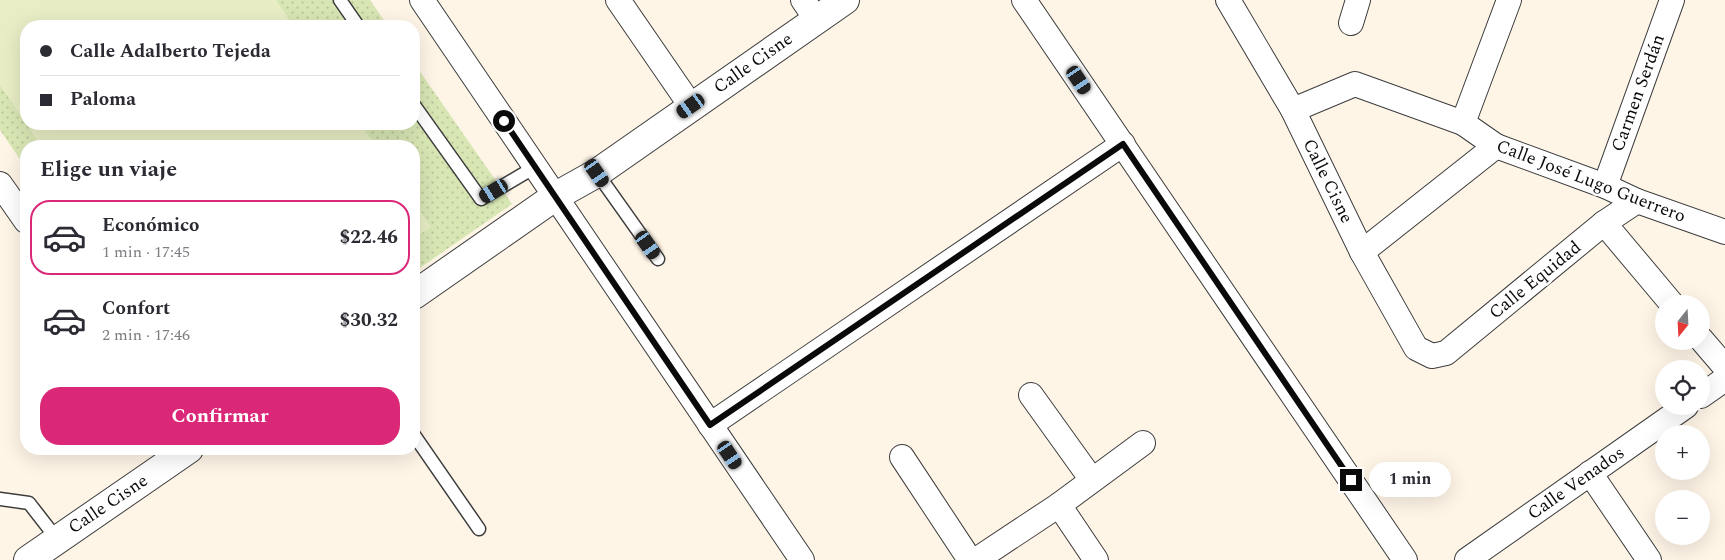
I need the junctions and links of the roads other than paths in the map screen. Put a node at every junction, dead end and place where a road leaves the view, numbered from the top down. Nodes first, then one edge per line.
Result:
1 (340, 0) edge
2 (422, 0) edge
3 (618, 0) edge
4 (845, 0) edge
5 (1024, 0) edge
6 (1228, 0) edge
7 (1358, 0) edge
8 (1509, 0) edge
9 (1672, 0) edge
10 (809, 9) edge
11 (354, 20) edge
12 (1351, 23) dead end
13 (691, 106) junction
14 (1293, 110) junction
15 (420, 113) edge
16 (1464, 123) junction
17 (1123, 144) junction
18 (1496, 146) junction
19 (535, 167) junction
20 (597, 173) junction
21 (0, 184) edge
22 (1604, 186) junction
23 (556, 196) junction
24 (1636, 201) junction
25 (20, 212) edge
26 (1604, 223) junction
27 (1725, 232) edge
28 (1362, 252) junction
29 (658, 259) dead end
30 (420, 291) edge
31 (1664, 295) edge
32 (1710, 350) edge
33 (1432, 356) joint
34 (1725, 368) edge
35 (1725, 379) edge
36 (1710, 390) edge
37 (1031, 394) dead end
38 (1673, 415) edge
39 (710, 425) junction
40 (1143, 442) dead end
41 (420, 444) edge
42 (180, 455) edge
43 (902, 457) dead end
44 (1590, 473) junction
45 (1092, 480) junction
46 (0, 499) edge
47 (1059, 505) junction
48 (478, 529) dead end
49 (57, 539) junction
50 (1004, 552) edge
51 (28, 560) edge
52 (802, 560) edge
53 (970, 560) edge
54 (976, 560) edge
55 (1096, 560) edge
56 (1405, 560) edge
57 (1467, 560) edge
58 (1649, 560) edge

1 - 11 lane
2 - 19 street
3 - 13 street
4 - 10 street, Calle Cisne
5 - 17 street
6 - 14 street, Calle Cisne
7 - 12 street
8 - 16 street
9 - 22 street, Carmen Serdán
10 - 13 street, Calle Cisne
13 - 20 street, Calle Cisne
14 - 16 street, Calle José Lugo Guerrero
14 - 28 street, Calle Cisne
15 - 19 lane
16 - 18 street, Calle José Lugo Guerrero
17 - 39 street
17 - 56 street
18 - 22 street, Calle José Lugo Guerrero
18 - 28 street
19 - 23 street
20 - 23 street, Calle Cisne
20 - 29 lane
21 - 25 street
22 - 24 street, Calle José Lugo Guerrero
23 - 30 street, Calle Cisne
23 - 39 street
24 - 26 street, Calle Equidad
24 - 27 street, Calle José Lugo Guerrero
26 - 31 street
26 - 33 street, Calle Equidad
28 - 33 street, Calle Cisne
32 - 34 street
35 - 36 street
37 - 45 street
38 - 44 street, Calle Venados
39 - 52 street
40 - 45 street
41 - 48 lane
42 - 49 street, Calle Cisne
43 - 53 street
44 - 57 street, Calle Venados
44 - 58 street
45 - 47 street
46 - 49 lane
47 - 50 street
47 - 55 street
49 - 51 street, Calle Cisne
50 - 54 street

